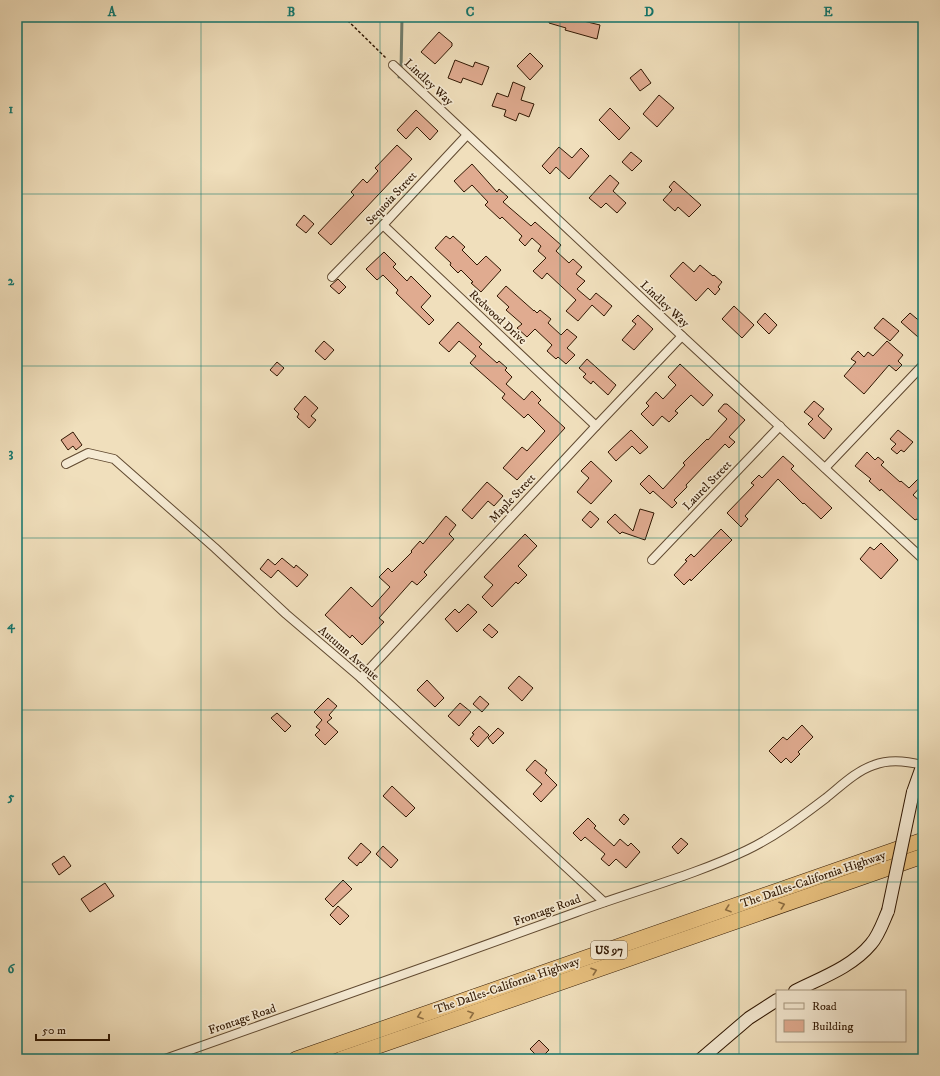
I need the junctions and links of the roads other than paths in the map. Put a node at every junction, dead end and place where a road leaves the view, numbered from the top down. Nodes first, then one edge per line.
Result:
1 (393, 65) road end
2 (468, 135) junction
3 (383, 225) junction
4 (332, 277) dead end
5 (682, 336) junction
6 (923, 365) edge
7 (596, 426) junction
8 (780, 426) junction
9 (66, 464) dead end
10 (825, 468) junction
11 (923, 559) edge
12 (652, 560) dead end
13 (361, 678) junction
14 (923, 765) edge
15 (923, 840) edge
16 (923, 856) edge
17 (604, 902) junction
18 (797, 990) edge
19 (776, 1001) edge
20 (165, 1059) edge
21 (296, 1059) edge
22 (342, 1059) edge
23 (701, 1059) edge

1 - 2 street, Lindley Way
2 - 3 street, Sequoia Street
2 - 5 street, Lindley Way
3 - 4 street, Sequoia Street
3 - 7 street, Redwood Drive
5 - 7 street, Maple Street
5 - 8 street, Lindley Way
6 - 10 street
7 - 13 street, Maple Street
8 - 10 street, Lindley Way
8 - 12 street, Laurel Street
9 - 13 street, Autumn Avenue
10 - 11 street, Lindley Way
13 - 17 street, Autumn Avenue
14 - 17 street, Frontage Road
14 - 18 street, bridge
15 -> 21 highway, The Dalles-California Highway / US 97
22 -> 16 highway, The Dalles-California Highway / US 97
17 - 20 street, Frontage Road
19 - 23 street

